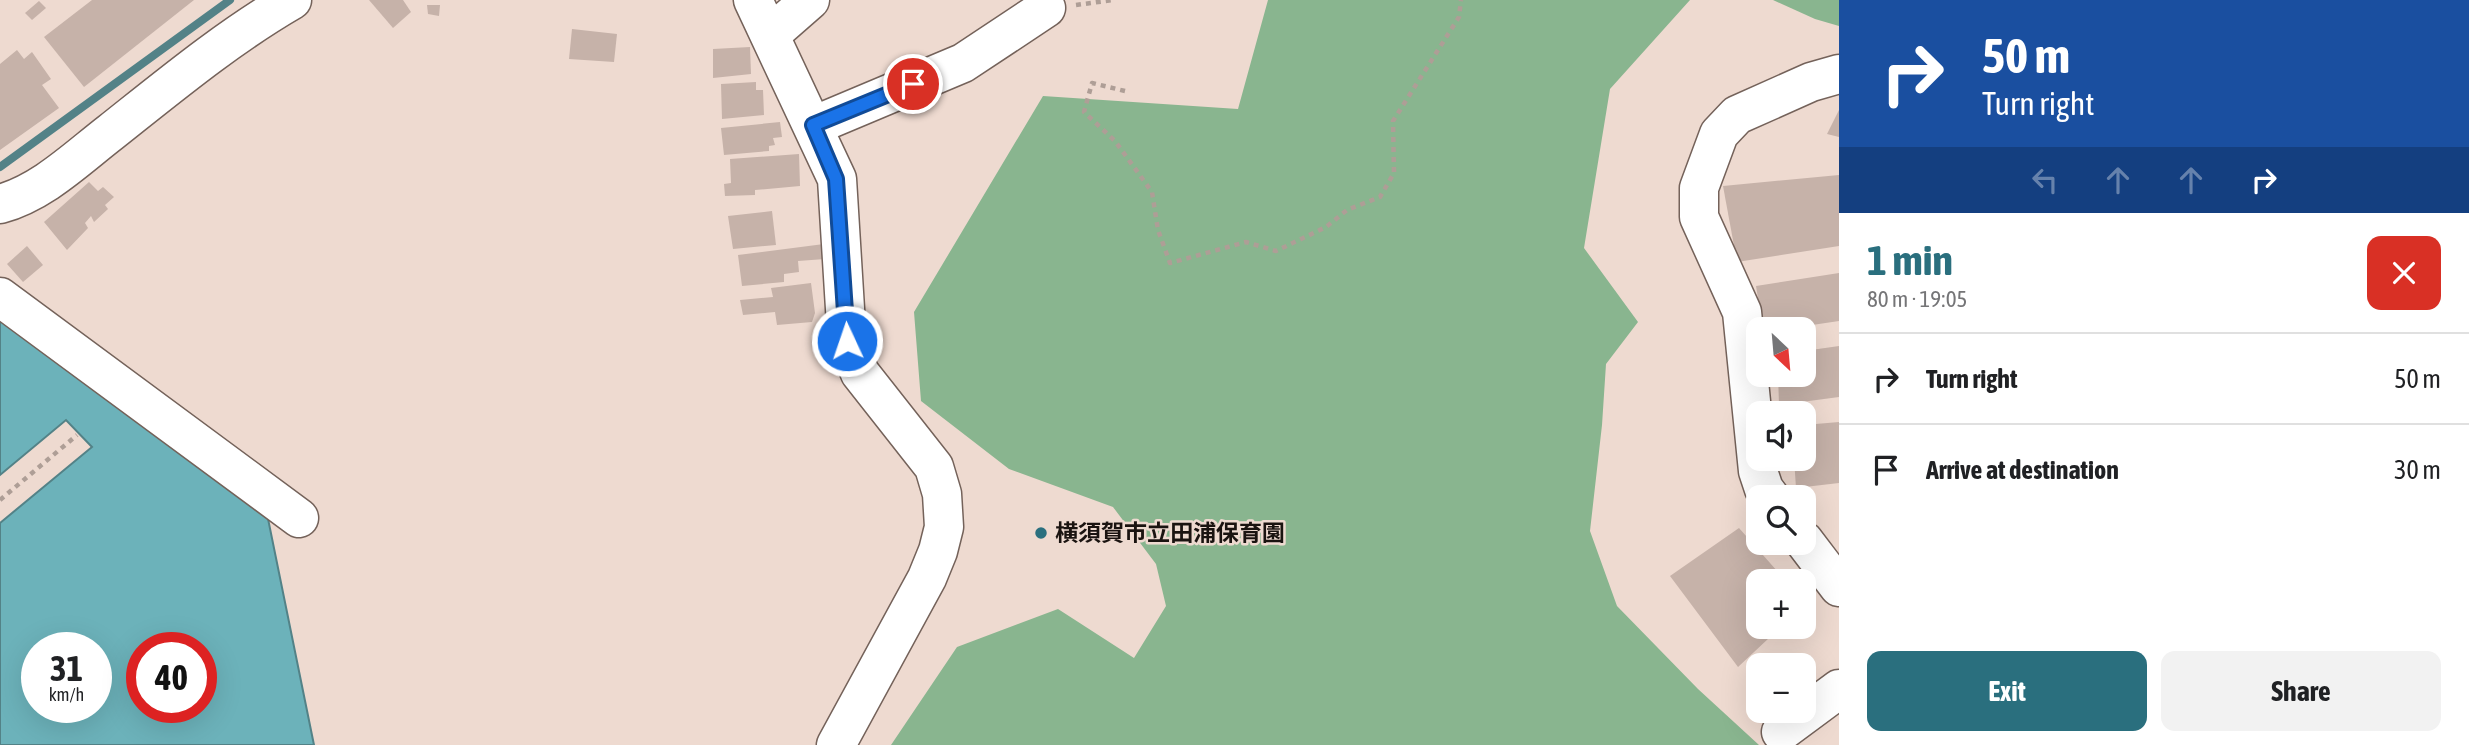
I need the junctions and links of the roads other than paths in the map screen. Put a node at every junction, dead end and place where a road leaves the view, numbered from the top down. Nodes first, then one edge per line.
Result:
1 (292, 0) edge
2 (753, 0) edge
3 (810, 0) edge
4 (1046, 8) dead end
5 (770, 35) junction
6 (1839, 74) edge
7 (813, 125) junction
8 (0, 204) edge
9 (0, 297) edge
10 (1763, 485) edge
11 (299, 518) dead end
12 (1815, 555) edge
13 (1839, 587) edge
14 (1839, 689) edge
15 (1781, 732) dead end
16 (836, 745) edge

1 - 8 street
2 - 5 street
3 - 5 street
4 - 7 street
5 - 7 street
6 - 10 street
7 - 16 street
9 - 11 street
12 - 13 street
14 - 15 street

